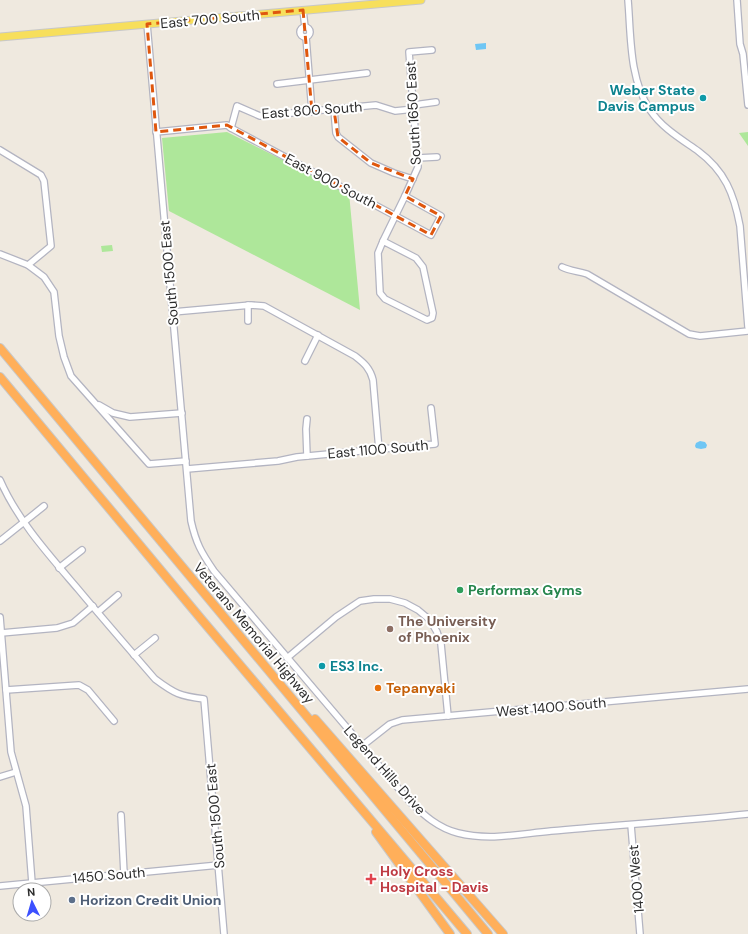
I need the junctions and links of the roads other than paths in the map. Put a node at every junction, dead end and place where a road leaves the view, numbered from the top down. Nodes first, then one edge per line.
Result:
1 (421, 0) edge
2 (628, 0) edge
3 (737, 0) edge
4 (303, 10) junction
5 (148, 24) junction
6 (0, 37) edge
7 (432, 50) dead end
8 (367, 73) dead end
9 (309, 80) junction
10 (277, 84) dead end
11 (436, 102) dead end
12 (748, 105) edge
13 (414, 107) junction
14 (334, 110) junction
15 (312, 112) junction
16 (231, 128) junction
17 (156, 132) junction
18 (0, 150) edge
19 (437, 157) dead end
20 (417, 158) junction
21 (413, 179) junction
22 (405, 196) junction
23 (396, 216) junction
24 (383, 241) junction
25 (0, 254) edge
26 (745, 256) edge
27 (28, 265) junction
28 (562, 267) dead end
29 (746, 270) edge
30 (248, 306) junction
31 (173, 312) junction
32 (248, 321) dead end
33 (748, 327) edge
34 (748, 331) edge
35 (318, 335) junction
36 (0, 343) edge
37 (0, 348) edge
38 (305, 361) dead end
39 (0, 377) edge
40 (32, 386) junction
41 (94, 401) junction
42 (431, 408) dead end
43 (182, 413) junction
44 (307, 419) dead end
45 (379, 450) junction
46 (307, 456) junction
47 (186, 461) junction
48 (187, 469) junction
49 (0, 480) edge
50 (44, 506) dead end
51 (191, 521) joint
52 (24, 522) junction
53 (0, 541) edge
54 (82, 550) dead end
55 (59, 568) junction
56 (118, 595) dead end
57 (93, 606) junction
58 (98, 612) junction
59 (0, 617) edge
60 (1, 633) junction
61 (155, 638) dead end
62 (134, 655) junction
63 (287, 658) junction
64 (748, 689) edge
65 (6, 690) junction
66 (295, 704) junction
67 (448, 716) junction
68 (114, 721) dead end
69 (362, 746) junction
70 (16, 772) junction
71 (0, 777) edge
72 (356, 801) junction
73 (121, 814) dead end
74 (748, 814) edge
75 (631, 825) junction
76 (218, 865) junction
77 (124, 874) junction
78 (32, 882) joint
79 (12, 884) edge
80 (0, 886) edge
81 (224, 934) edge
82 (450, 934) edge
83 (467, 934) edge
84 (488, 934) edge
85 (503, 934) edge
86 (640, 934) edge

1 - 4 main road, East 700 South
2 - 26 street
3 - 12 street
4 - 5 main road, East 700 South
4 - 9 street
5 - 6 main road, East 700 South
5 - 17 street, South 1500 East
7 - 13 street, South 1650 East
8 - 9 street
9 - 10 street
9 - 15 street
11 - 13 street, East 800 South
13 - 14 street, East 800 South
13 - 20 street, South 1650 East
14 - 15 street, East 800 South
14 - 21 street
15 - 16 street, East 800 South
16 - 17 street
16 - 23 street, East 900 South
17 - 31 street, South 1500 East
18 - 27 street
19 - 20 street
20 - 21 street, South 1650 East
21 - 22 street, South 1650 East
22 - 23 street, South 1650 East
22 - 23 street, East 900 South
23 - 24 street, South 1650 East
24 - 24 street, South 1650 East
25 - 27 street
26 - 29 street
27 - 41 street
28 - 34 street
29 - 33 street
30 - 31 street
30 - 32 street
30 - 35 street
31 - 43 street, South 1500 East
35 - 38 street
35 - 45 street
36 - 40 highway
37 - 40 highway, Veterans Memorial Highway
39 - 72 highway
40 - 66 highway, Veterans Memorial Highway
41 - 43 street
41 - 47 street
42 - 45 street, East 1100 South
43 - 47 street, South 1500 East
44 - 46 street, East 1100 South
45 - 46 street, East 1100 South
46 - 48 street, East 1100 South
47 - 48 street, South 1500 East
48 - 51 street, South 1500 East
49 - 52 street
50 - 52 street
51 - 63 street, Legend Hills Drive
52 - 53 street
52 - 55 street
54 - 55 street
55 - 57 street
56 - 58 street
57 - 58 street
57 - 60 street
58 - 62 street
59 - 60 street
60 - 65 street
61 - 62 street
62 - 76 street, South 1500 East
63 - 67 street
63 - 69 street, Legend Hills Drive
64 - 67 street, West 1400 South
65 - 68 street
65 - 70 street
66 - 84 highway, Veterans Memorial Highway
66 - 85 highway
67 - 69 street, West 1400 South
69 - 75 street, Legend Hills Drive
70 - 71 street
70 - 78 street
72 - 82 highway
72 - 83 highway
73 - 77 street
74 - 75 street, Legend Hills Drive
75 - 86 street, 1400 West
76 - 77 street, 1450 South
76 - 81 street, South 1500 East
77 - 78 street, 1450 South
79 - 80 street, 1450 South

